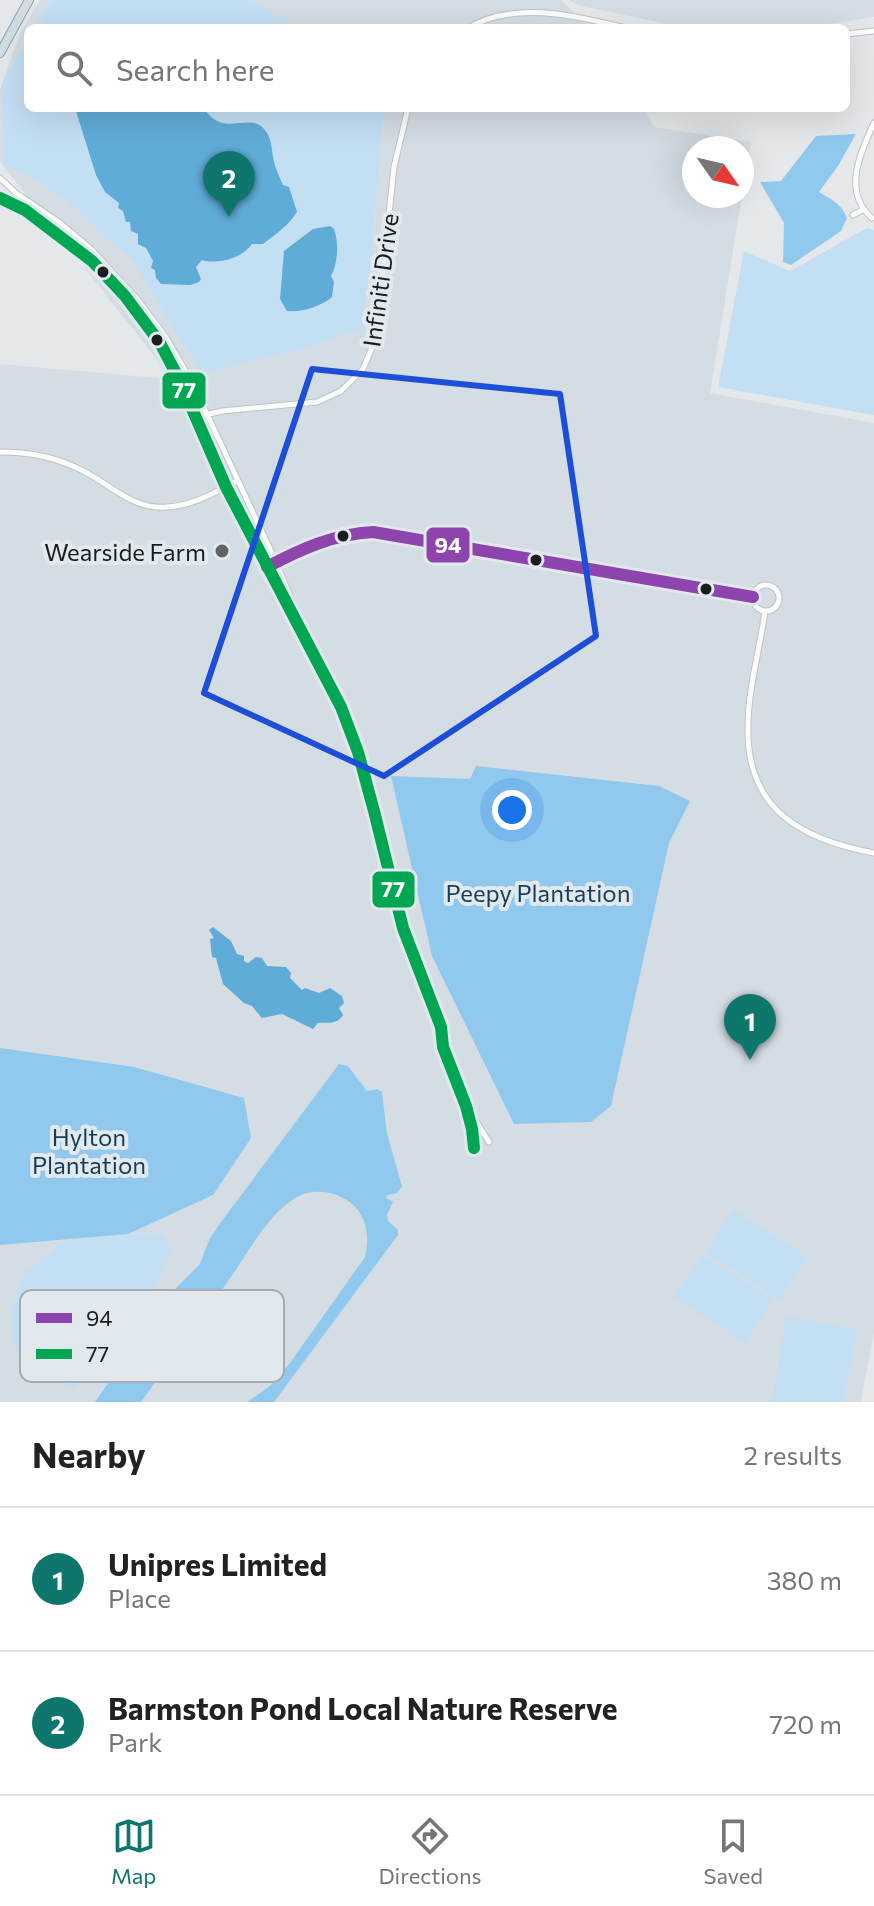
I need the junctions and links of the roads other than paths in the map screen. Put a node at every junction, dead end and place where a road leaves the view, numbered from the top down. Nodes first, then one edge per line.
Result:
1 (29, 0) edge
2 (547, 0) edge
3 (546, 11) junction
4 (474, 24) edge
5 (607, 24) edge
6 (874, 31) edge
7 (850, 34) edge
8 (0, 53) edge
9 (407, 112) edge
10 (874, 123) edge
11 (0, 178) edge
12 (0, 198) edge
13 (862, 210) junction
14 (853, 215) dead end
15 (872, 218) edge
16 (207, 414) junction
17 (196, 417) junction
18 (0, 452) edge
19 (237, 481) junction
20 (226, 487) junction
21 (276, 562) junction
22 (267, 567) junction
23 (753, 597) junction
24 (765, 611) junction
25 (304, 633) junction
26 (874, 853) edge
27 (466, 1106) junction
28 (489, 1142) dead end
29 (474, 1148) dead end

1 - 8 highway
2 - 3 street
3 - 4 street
3 - 5 street
6 - 7 street
9 - 16 street, Infiniti Drive
10 - 13 street
11 - 16 street
12 - 17 street
13 - 14 street
13 - 15 street
16 - 17 street, Infiniti Drive
16 - 19 street
17 - 20 street
18 - 20 street
19 - 20 street
19 - 21 street
20 - 22 street
21 - 22 street
21 - 23 street
21 - 25 street
22 - 25 street
23 - 24 street
23 - 24 street
24 - 26 street
25 - 27 street
27 - 28 street
27 - 29 street

